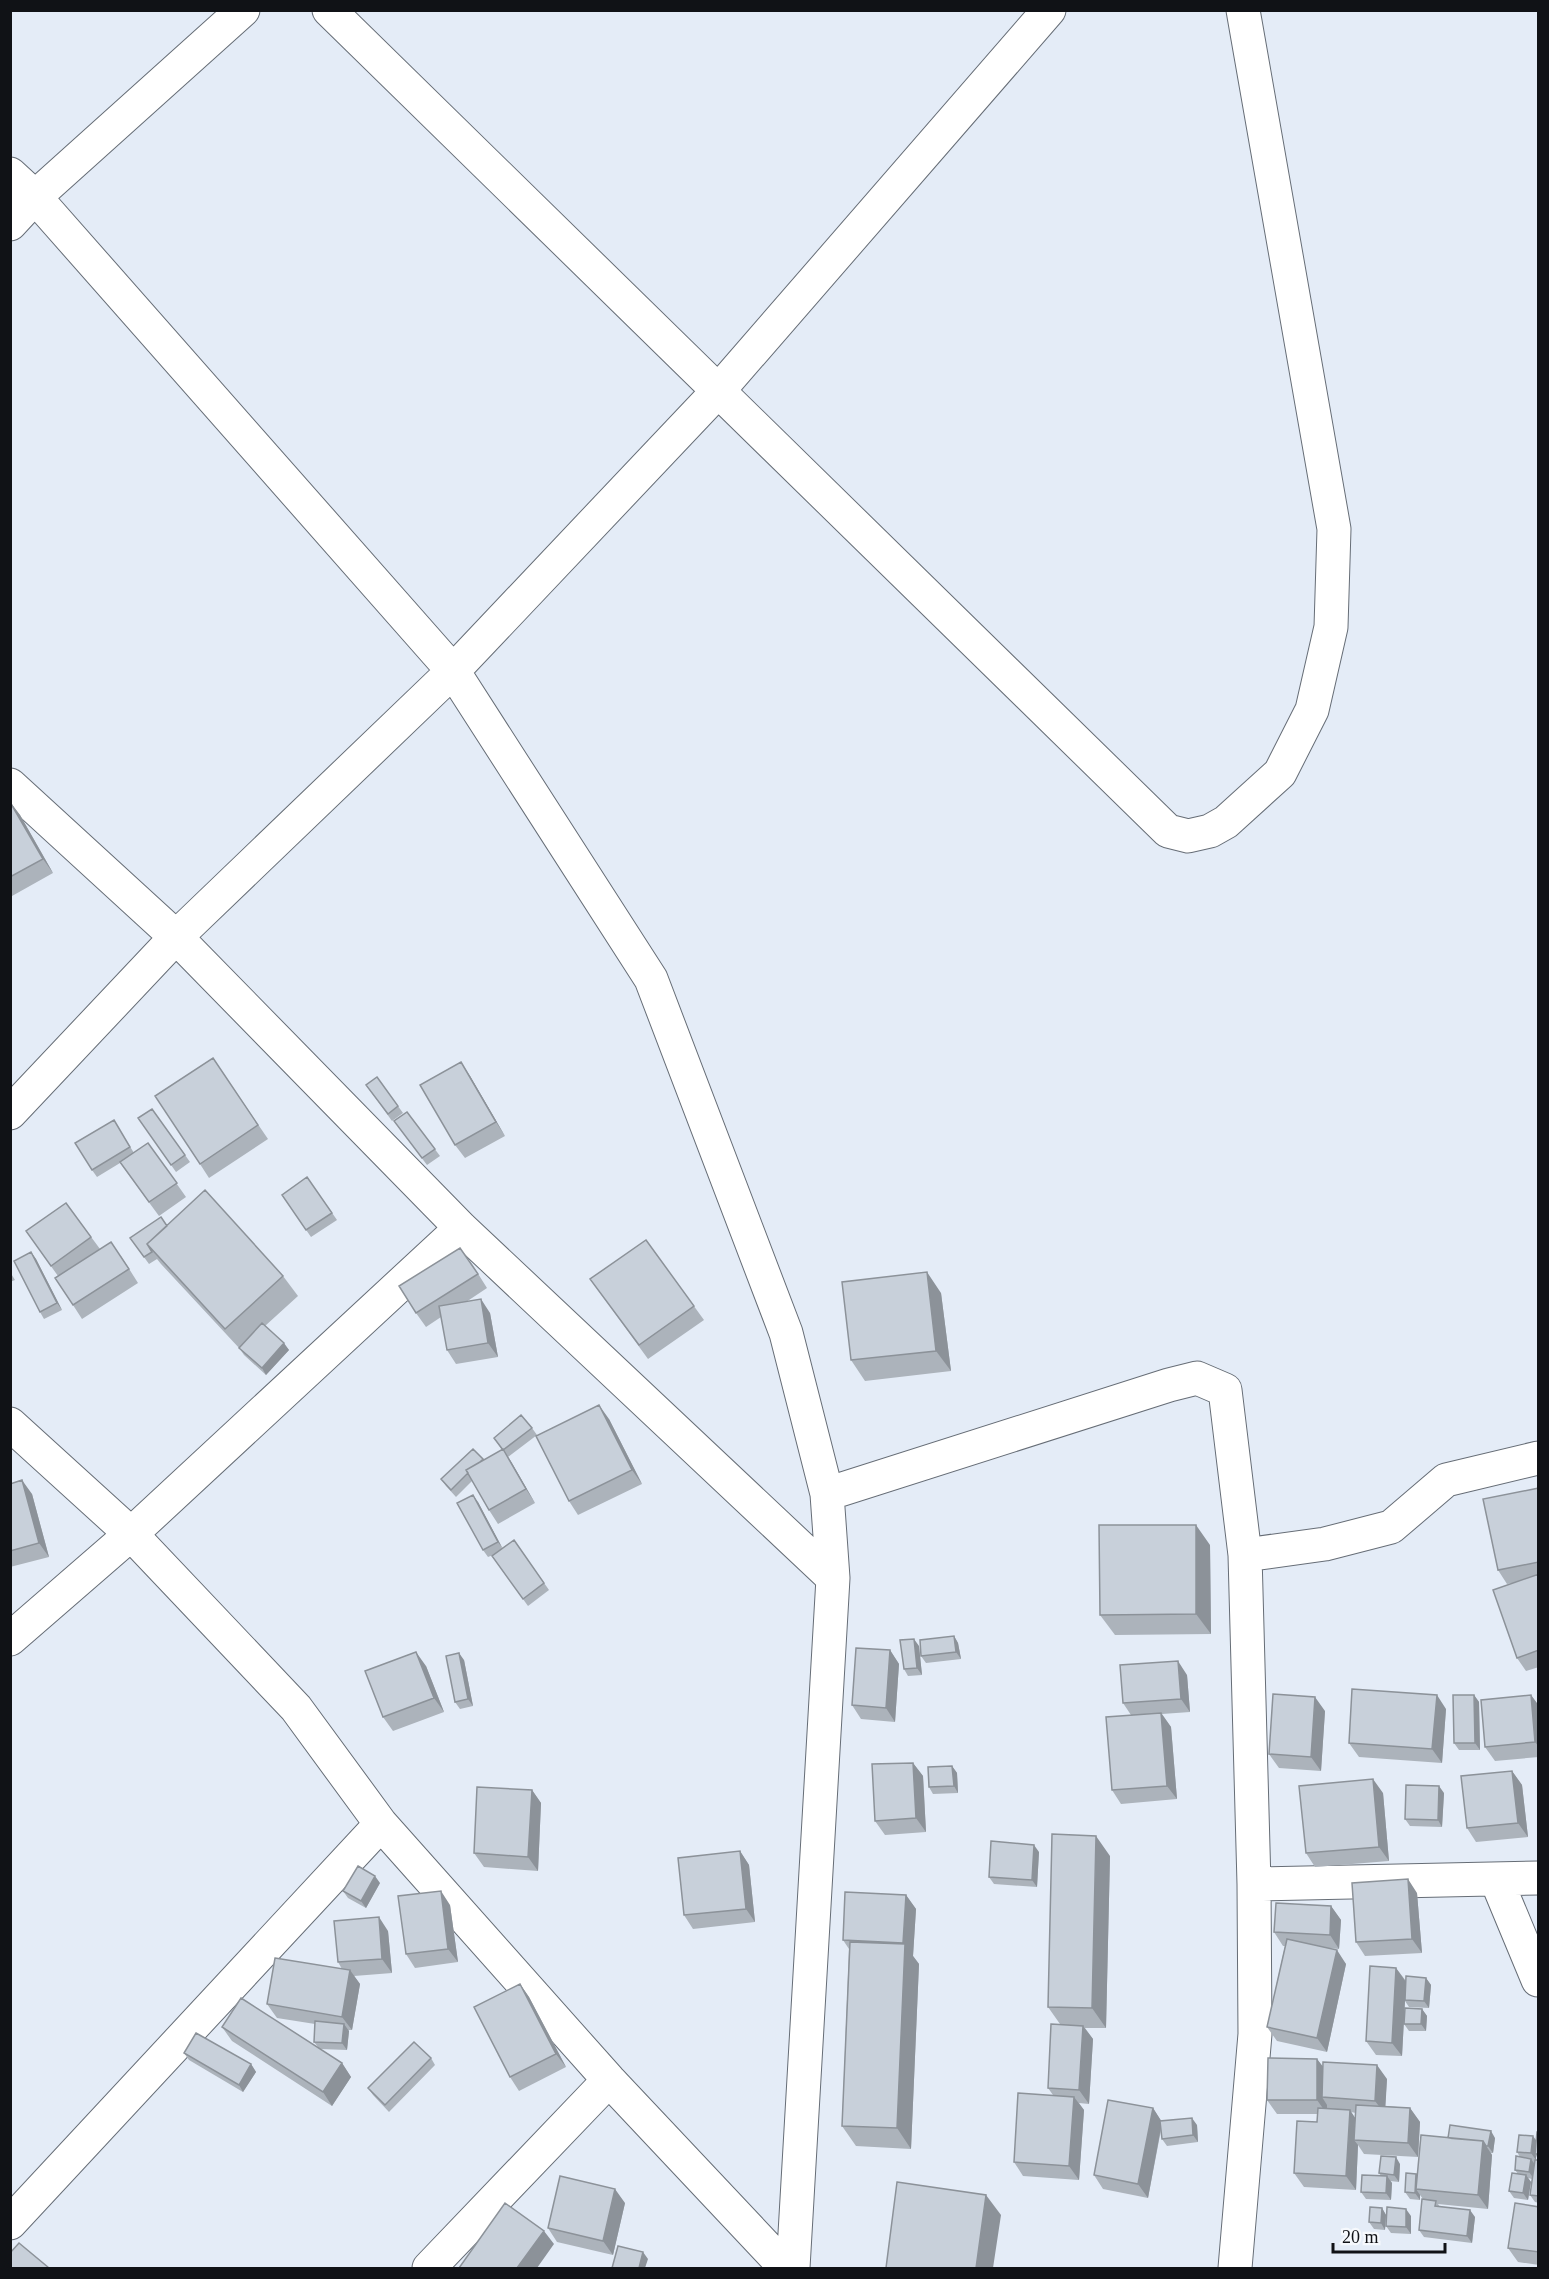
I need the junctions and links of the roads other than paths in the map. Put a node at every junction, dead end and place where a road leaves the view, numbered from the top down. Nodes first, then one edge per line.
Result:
1 (243, 10) edge
2 (329, 10) edge
3 (1048, 10) edge
4 (1243, 10) edge
5 (10, 174) edge
6 (35, 197) junction
7 (10, 224) edge
8 (719, 390) junction
9 (453, 671) junction
10 (10, 785) edge
11 (176, 938) junction
12 (10, 1113) edge
13 (461, 1228) junction
14 (10, 1424) edge
15 (1539, 1458) edge
16 (827, 1494) junction
17 (131, 1534) junction
18 (1245, 1556) junction
19 (833, 1578) junction
20 (10, 1640) edge
21 (381, 1824) junction
22 (1539, 1878) edge
23 (1496, 1879) junction
24 (1254, 1884) junction
25 (1539, 1980) edge
26 (609, 2079) junction
27 (10, 2223) edge
28 (779, 2265) edge
29 (429, 2268) edge
30 (1235, 2268) edge

1 - 6 street
2 - 8 street
3 - 8 street
4 - 8 street
5 - 6 street
6 - 7 street
6 - 9 street
8 - 9 street
9 - 11 street
9 - 16 street
10 - 11 street
11 - 12 street
11 - 13 street
13 - 17 street
13 - 19 street
14 - 17 street
15 - 18 street
16 - 18 street
16 - 19 street
17 - 20 street
17 - 21 street
18 - 24 street
19 - 28 street
21 - 26 street
21 - 27 street
22 - 23 street
23 - 24 street
23 - 25 street
24 - 30 street
26 - 28 street
26 - 29 street

